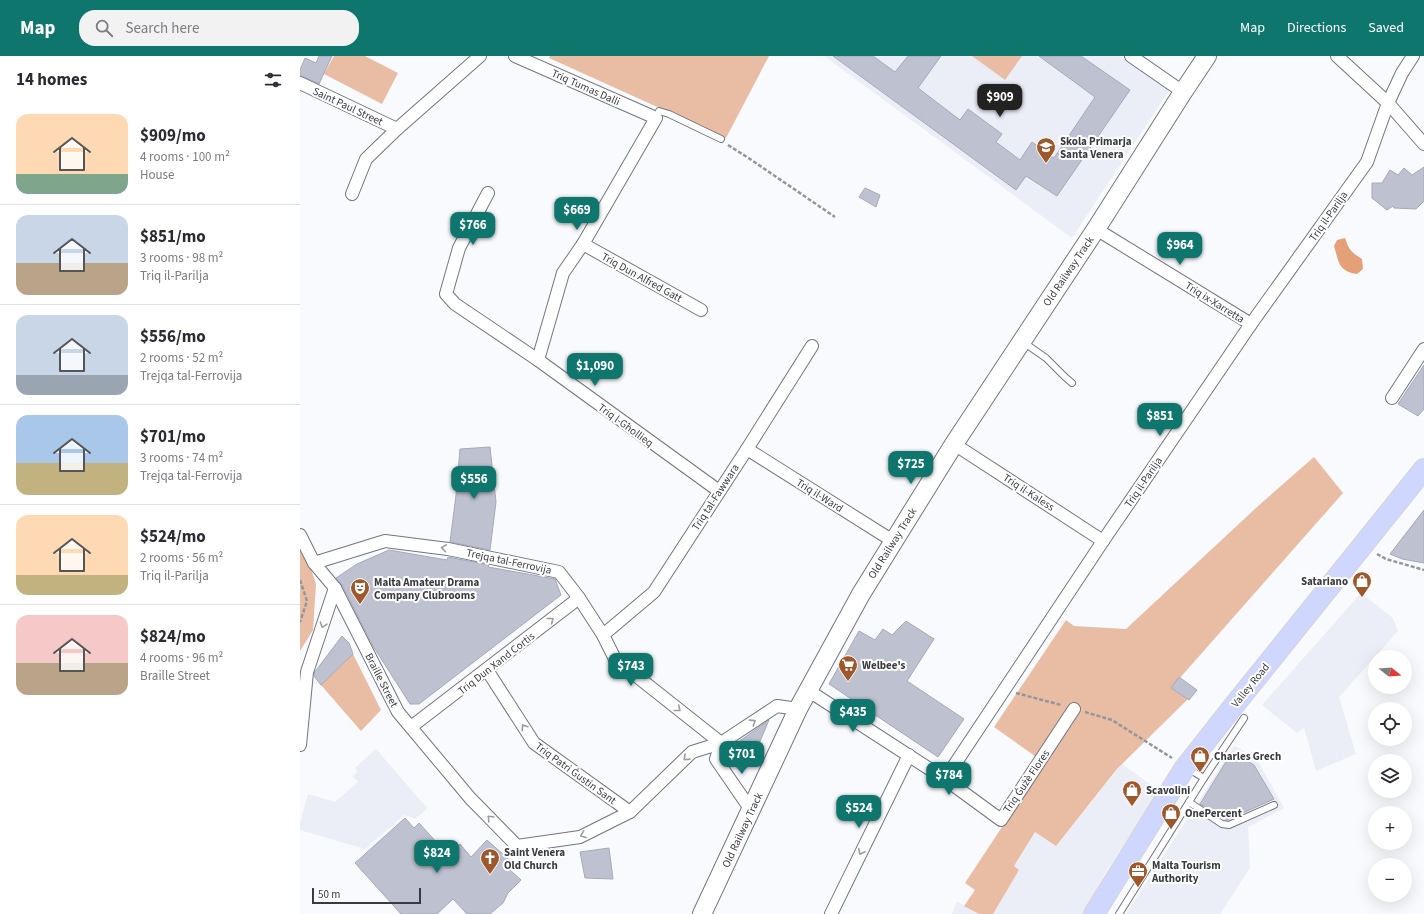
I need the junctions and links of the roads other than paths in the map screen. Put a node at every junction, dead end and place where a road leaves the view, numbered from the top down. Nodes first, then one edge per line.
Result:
1 (480, 56) edge
2 (515, 56) edge
3 (1207, 56) edge
4 (1337, 56) edge
5 (1413, 56) edge
6 (1135, 57) edge
7 (300, 83) edge
8 (1183, 92) junction
9 (1388, 103) junction
10 (656, 118) junction
11 (397, 129) junction
12 (721, 140) road end
13 (1424, 144) edge
14 (488, 193) dead end
15 (352, 194) dead end
16 (1096, 229) junction
17 (583, 244) junction
18 (701, 310) dead end
19 (1252, 324) junction
20 (1022, 341) junction
21 (812, 346) dead end
22 (1424, 348) edge
23 (538, 360) junction
24 (1072, 383) dead end
25 (1392, 398) dead end
26 (954, 444) junction
27 (747, 449) junction
28 (1424, 469) edge
29 (719, 491) junction
30 (300, 535) edge
31 (893, 541) junction
32 (1103, 541) junction
33 (314, 563) junction
34 (335, 588) junction
35 (580, 598) junction
36 (603, 634) junction
37 (487, 670) junction
38 (809, 690) junction
39 (798, 709) junction
40 (1074, 709) road end
41 (1244, 718) dead end
42 (411, 727) junction
43 (721, 743) junction
44 (300, 745) edge
45 (909, 755) junction
46 (1186, 767) junction
47 (1204, 778) junction
48 (945, 779) junction
49 (1189, 802) junction
50 (1274, 805) dead end
51 (751, 810) junction
52 (630, 812) junction
53 (702, 914) edge
54 (831, 914) edge
55 (1094, 914) edge
56 (1119, 914) edge

1 - 11 street
2 - 10 street, Triq Tumas Dalli
3 - 8 main road, Old Railway Track
4 - 9 street
5 - 9 street, Triq il-Parilja
6 - 8 street
7 - 11 street, Saint Paul Street
8 - 16 main road, Old Railway Track
9 - 13 street
9 - 19 street, Triq il-Parilja
10 - 12 lane
10 - 17 street
11 - 15 street
14 - 23 street, Triq l-Għollieq
16 - 19 street, Triq ix-Xarretta
16 - 20 main road, Old Railway Track
17 - 18 street, Triq Dun Alfred Gatt
17 - 23 street
19 - 32 street, Triq il-Parilja
20 - 24 lane
20 - 26 main road, Old Railway Track
21 - 27 street, Triq tal-Fawwara
22 - 25 street
23 - 29 street, Triq l-Għollieq
26 - 31 main road, Old Railway Track
26 - 32 street, Triq il-Kaless
27 - 29 street, Triq tal-Fawwara
27 - 31 street, Triq il-Ward
28 - 46 main road, Valley Road
29 - 36 street, Triq tal-Fawwara
30 - 33 street, Braille Street
31 - 38 main road, Old Railway Track
32 - 48 street, Triq il-Parilja
33 - 34 street, Braille Street
35 -> 33 street, Trejqa tal-Ferrovija
34 - 42 street, Braille Street
34 -> 44 street
35 - 36 street, Trejqa tal-Ferrovija
37 -> 35 street, Triq Dun Xand Cortis
36 -> 43 street, Trejqa tal-Ferrovija
37 - 42 street, Triq Dun Xand Cortis
52 -> 37 street, Triq Patri Ġustin Sant
38 - 39 main road, Old Railway Track
38 - 45 street, Triq Ġużè Flores
43 -> 39 street
39 - 51 main road, Old Railway Track
40 - 48 street, Triq Ġużè Flores
41 - 47 lane
52 -> 42 street, Braille Street
43 - 51 street
43 -> 52 street
45 - 48 street, Triq Ġużè Flores
45 -> 54 street
46 - 47 lane
46 - 55 main road, Valley Road
47 - 49 lane
49 - 50 lane
49 - 56 lane
51 - 53 main road, Old Railway Track

